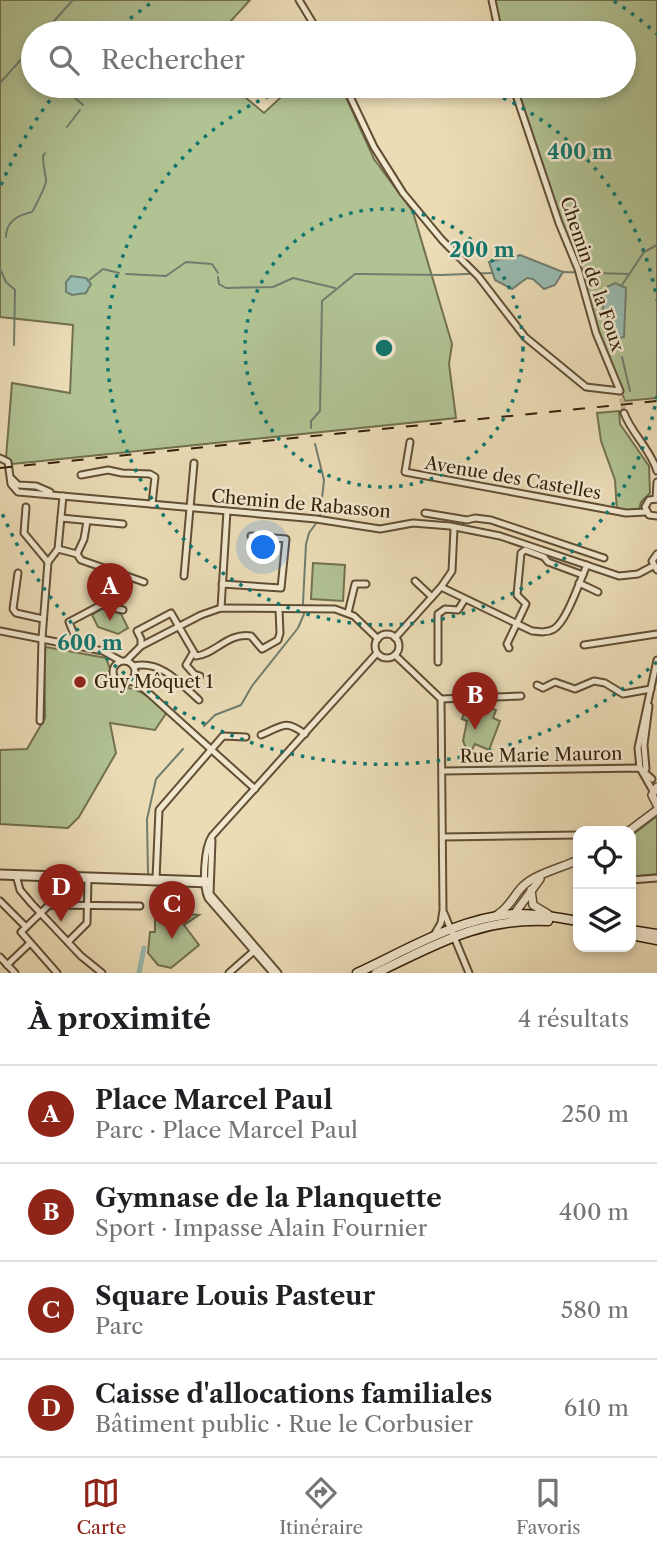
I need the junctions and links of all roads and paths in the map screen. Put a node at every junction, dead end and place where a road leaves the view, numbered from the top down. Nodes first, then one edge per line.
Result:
1 (299, 0) edge
2 (492, 0) edge
3 (312, 21) edge
4 (496, 21) edge
5 (351, 98) edge
6 (517, 98) edge
7 (625, 414) tunnel mouth
8 (410, 442) dead end
9 (0, 458) edge
10 (194, 463) dead end
11 (657, 471) edge
12 (81, 475) dead end
13 (657, 482) edge
14 (63, 496) junction
15 (656, 499) edge
16 (152, 504) junction
17 (26, 507) dead end
18 (190, 508) junction
19 (227, 511) junction
20 (646, 512) junction
21 (425, 513) dead end
22 (61, 518) junction
23 (657, 518) edge
24 (87, 521) junction
25 (123, 524) dead end
26 (454, 529) junction
27 (529, 532) junction
28 (251, 536) dead end
29 (525, 544) junction
30 (58, 549) junction
31 (77, 554) junction
32 (657, 554) edge
33 (604, 558) dead end
34 (48, 562) junction
35 (587, 565) junction
36 (655, 568) edge
37 (18, 573) dead end
38 (583, 575) junction
39 (184, 576) dead end
40 (415, 581) dead end
41 (144, 582) dead end
42 (579, 583) junction
43 (222, 584) junction
44 (366, 584) dead end
45 (441, 587) junction
46 (598, 592) dead end
47 (432, 597) junction
48 (465, 599) junction
49 (221, 608) junction
50 (123, 610) dead end
51 (279, 610) junction
52 (348, 613) junction
53 (43, 619) junction
54 (516, 623) junction
55 (179, 626) junction
56 (0, 631) edge
57 (657, 634) edge
58 (41, 638) junction
59 (395, 638) junction
60 (378, 639) junction
61 (584, 645) dead end
62 (79, 647) junction
63 (139, 647) junction
64 (509, 648) dead end
65 (99, 651) junction
66 (193, 653) junction
67 (377, 653) junction
68 (395, 655) junction
69 (657, 660) edge
70 (438, 662) dead end
71 (128, 663) junction
72 (114, 667) junction
73 (200, 676) dead end
74 (133, 679) junction
75 (537, 684) dead end
76 (651, 691) junction
77 (522, 696) dead end
78 (441, 699) junction
79 (198, 700) dead end
80 (40, 721) dead end
81 (305, 734) junction
82 (261, 735) dead end
83 (246, 737) dead end
84 (211, 750) junction
85 (640, 768) junction
86 (443, 771) junction
87 (655, 785) edge
88 (255, 789) junction
89 (656, 806) edge
90 (635, 826) edge
91 (573, 835) edge
92 (443, 836) junction
93 (573, 862) edge
94 (0, 874) edge
95 (547, 874) junction
96 (20, 875) junction
97 (88, 877) junction
98 (657, 878) edge
99 (156, 880) junction
100 (636, 880) edge
101 (207, 882) junction
102 (531, 890) junction
103 (0, 901) edge
104 (88, 905) junction
105 (140, 906) dead end
106 (443, 910) junction
107 (41, 913) junction
108 (446, 917) junction
109 (494, 917) junction
110 (513, 918) junction
111 (562, 918) junction
112 (573, 921) edge
113 (441, 923) junction
114 (573, 923) edge
115 (465, 925) junction
116 (26, 927) junction
117 (450, 933) junction
118 (636, 933) edge
119 (636, 934) edge
120 (657, 934) edge
121 (432, 937) junction
122 (657, 940) edge
123 (68, 942) junction
124 (30, 944) junction
125 (254, 951) junction
126 (0, 957) edge
127 (7, 965) junction
128 (15, 973) edge
129 (57, 973) edge
130 (102, 973) edge
131 (229, 973) edge
132 (275, 973) edge
133 (357, 973) edge
134 (376, 973) edge
135 (469, 973) edge

1 - 3 street
2 - 4 street
5 - 6 street, Chemin de la Foux
7 - 11 street
8 - 20 street, Avenue des Castelles
9 - 14 street, Chemin de Rabasson
10 - 18 street
12 - 16 street
13 - 15 street
14 - 16 street, Chemin de Rabasson
14 - 22 street
15 - 20 street
16 - 18 street, Chemin de Rabasson
17 - 34 street
18 - 19 street, Chemin de Rabasson
18 - 39 street
19 - 26 street, Chemin de Rabasson
19 - 43 street
20 - 23 street
21 - 27 street
22 - 24 street
22 - 30 street
24 - 25 street
24 - 31 street
26 - 29 street, Chemin de Rabasson
26 - 45 street
27 - 29 street
27 - 33 street
28 - 43 street
29 - 35 street, Chemin de Rabasson
30 - 31 street
30 - 34 street
31 - 41 street
32 - 36 street
34 - 53 street
35 - 36 street, Chemin de Rabasson
35 - 38 street
37 - 53 street
38 - 42 street
38 - 54 street
40 - 47 street
42 - 46 street
42 - 54 street
43 - 49 street
44 - 52 street
45 - 47 street
45 - 48 street
47 - 59 street
48 - 54 street
48 - 70 street
49 - 51 street
49 - 55 street
50 - 62 street
51 - 52 street
51 - 66 street
52 - 60 street
53 - 58 street
54 - 64 street
55 - 63 street
55 - 63 street
55 - 66 street
56 - 58 street
57 - 61 street
58 - 62 street
58 - 80 street
59 - 60 street
59 - 68 street
60 - 67 street
62 - 65 street
63 - 71 street
65 - 71 street
65 - 72 street
66 - 73 street
67 - 68 street
67 - 81 street
68 - 78 street
69 - 76 street
71 - 72 street
71 - 74 street
71 - 79 street
72 - 74 street
74 - 84 street
75 - 76 street
76 - 85 street
76 - 87 street
77 - 78 street
78 - 86 street
81 - 82 street
81 - 88 street
83 - 84 street
84 - 88 street
84 - 99 street
85 - 86 street, Rue Marie Mauron
85 - 87 street
85 - 87 street
86 - 92 street
87 - 89 street
88 - 101 street
89 - 90 street
91 - 92 street
92 - 106 street
93 - 95 street
94 - 96 street
95 - 102 street
95 - 109 street
96 - 97 street
96 - 107 street
97 - 99 street
97 - 104 street
98 - 100 street
99 - 101 street
101 - 125 street
101 - 132 street
102 - 110 street
102 - 111 street
103 - 116 street
104 - 105 street
104 - 107 street
104 - 123 street
106 - 108 street
106 - 113 street
107 - 116 street
107 - 123 street
108 - 115 street
108 - 117 street
109 - 110 main road
109 - 115 main road
110 - 111 main road
110 - 114 main road
110 - 117 main road
111 - 112 main road
113 - 117 street
113 - 121 street
115 - 117 main road
116 - 124 street
117 - 121 main road
117 - 134 main road
117 - 135 street
118 - 120 main road
119 - 122 main road
121 - 133 main road
123 - 130 street
124 - 127 street
124 - 129 street
125 - 131 street
125 - 132 street
126 - 127 street
127 - 128 street

